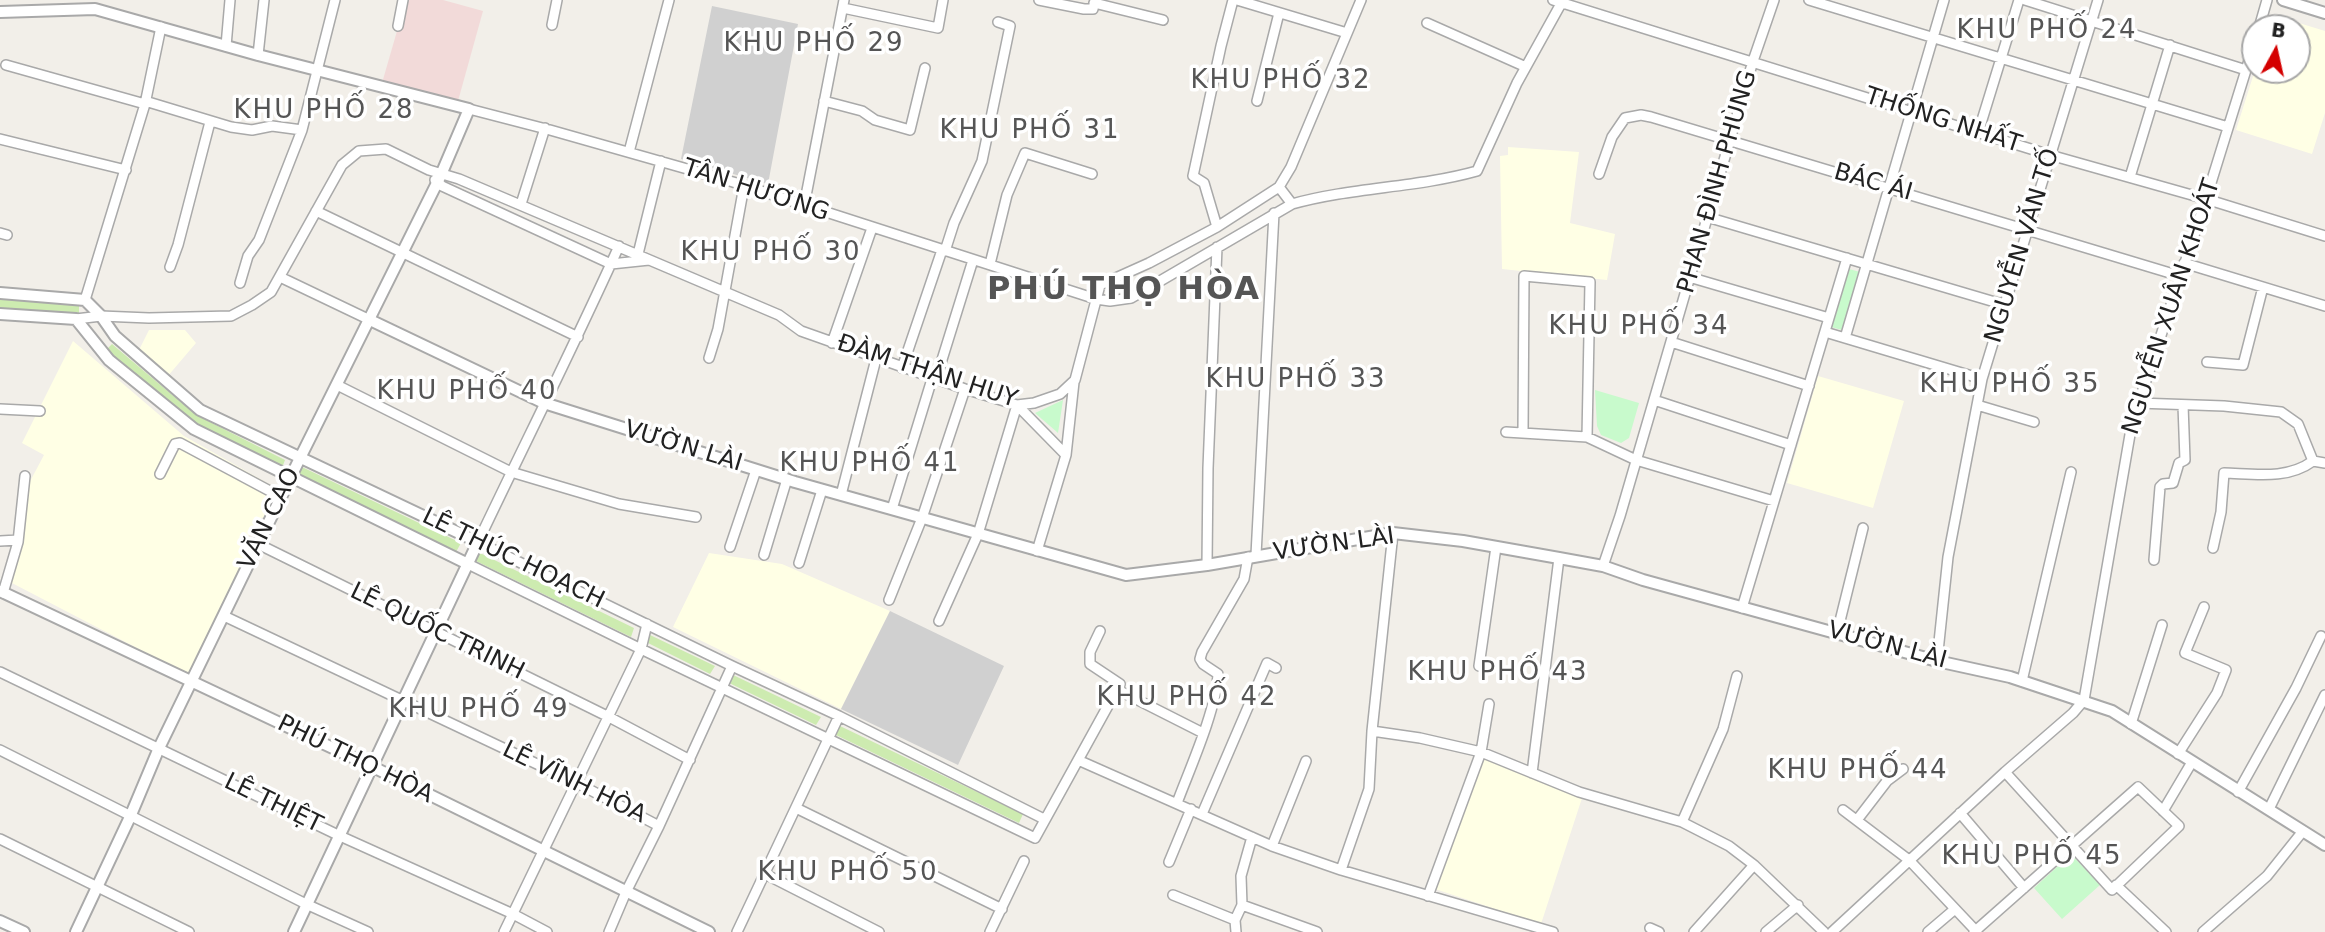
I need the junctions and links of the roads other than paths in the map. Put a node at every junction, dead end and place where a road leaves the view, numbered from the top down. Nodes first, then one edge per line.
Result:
1 (230, 0) edge
2 (264, 0) edge
3 (335, 0) edge
4 (404, 0) edge
5 (557, 0) edge
6 (669, 0) edge
7 (943, 0) edge
8 (1040, 0) edge
9 (1235, 0) edge
10 (1361, 0) edge
11 (1774, 0) edge
12 (1809, 0) edge
13 (1944, 0) edge
14 (2019, 0) edge
15 (2025, 0) edge
16 (2098, 0) edge
17 (2283, 0) edge
18 (1559, 1) edge
19 (1095, 2) edge
20 (95, 4) edge
21 (844, 4) edge
22 (0, 12) edge
23 (1279, 13) junction
24 (2325, 13) edge
25 (1163, 20) dead end
26 (2092, 21) junction
27 (998, 22) dead end
28 (1427, 23) dead end
29 (552, 25) dead end
30 (398, 26) dead end
31 (161, 27) junction
32 (1347, 33) junction
33 (1932, 38) junction
34 (2170, 45) junction
35 (226, 46) junction
36 (258, 55) junction
37 (2001, 58) junction
38 (1753, 61) junction
39 (6, 65) dead end
40 (1526, 67) junction
41 (925, 68) dead end
42 (2241, 68) edge
43 (318, 69) junction
44 (2074, 80) junction
45 (2242, 84) edge
46 (824, 101) junction
47 (1257, 101) dead end
48 (145, 102) junction
49 (2153, 103) junction
50 (469, 109) junction
51 (1911, 111) junction
52 (210, 122) junction
53 (2228, 127) junction
54 (545, 128) junction
55 (302, 130) junction
56 (1978, 133) junction
57 (0, 139) edge
58 (1730, 141) junction
59 (629, 152) junction
60 (2050, 155) junction
61 (661, 161) junction
62 (126, 170) junction
63 (1092, 174) dead end
64 (1599, 174) dead end
65 (2130, 177) junction
66 (439, 178) junction
67 (744, 186) junction
68 (1279, 187) junction
69 (1891, 188) junction
70 (2206, 199) junction
71 (1292, 204) junction
72 (520, 205) junction
73 (804, 206) junction
74 (316, 211) junction
75 (1274, 213) junction
76 (1707, 217) junction
77 (1217, 227) junction
78 (872, 228) junction
79 (2027, 230) junction
80 (2325, 236) edge
81 (619, 246) junction
82 (1217, 247) junction
83 (943, 250) junction
84 (401, 253) junction
85 (637, 258) junction
86 (1847, 258) junction
87 (973, 260) junction
88 (1868, 263) junction
89 (2184, 263) junction
90 (611, 264) junction
91 (990, 264) junction
92 (170, 267) dead end
93 (2180, 276) junction
94 (279, 277) junction
95 (1689, 277) junction
96 (240, 283) dead end
97 (2263, 287) junction
98 (725, 292) junction
99 (0, 293) edge
100 (1096, 299) junction
101 (85, 300) junction
102 (2004, 305) junction
103 (2325, 306) edge
104 (0, 314) edge
105 (101, 316) junction
106 (1829, 318) junction
107 (76, 319) junction
108 (370, 320) junction
109 (1825, 332) junction
110 (578, 337) junction
111 (1845, 338) junction
112 (1671, 342) junction
113 (832, 343) junction
114 (709, 358) dead end
115 (876, 359) junction
116 (2207, 362) dead end
117 (902, 368) junction
118 (934, 379) junction
119 (1982, 379) junction
120 (1075, 380) junction
121 (337, 385) junction
122 (1809, 386) junction
123 (964, 389) junction
124 (1654, 400) junction
125 (544, 403) junction
126 (2138, 403) junction
127 (1017, 405) junction
128 (1977, 405) junction
129 (2183, 405) junction
130 (0, 409) edge
131 (40, 411) dead end
132 (2034, 422) dead end
133 (1506, 432) dead end
134 (1523, 432) junction
135 (1587, 437) junction
136 (1791, 445) junction
137 (1066, 455) junction
138 (300, 458) junction
139 (1636, 460) junction
140 (2314, 461) junction
141 (2325, 463) edge
142 (756, 470) junction
143 (511, 472) junction
144 (2071, 472) dead end
145 (160, 474) dead end
146 (25, 476) dead end
147 (291, 477) junction
148 (786, 479) junction
149 (822, 489) junction
150 (841, 495) junction
151 (281, 497) junction
152 (1774, 501) junction
153 (892, 509) junction
154 (696, 517) dead end
155 (922, 518) junction
156 (1863, 528) dead end
157 (978, 534) junction
158 (1394, 534) junction
159 (18, 540) junction
160 (0, 541) edge
161 (478, 542) junction
162 (258, 544) junction
163 (730, 547) dead end
164 (1496, 547) junction
165 (2213, 548) dead end
166 (1037, 551) junction
167 (764, 555) dead end
168 (1252, 556) junction
169 (1559, 558) junction
170 (2154, 560) dead end
171 (799, 563) dead end
172 (468, 564) junction
173 (1207, 565) junction
174 (1603, 566) junction
175 (2, 592) edge
176 (890, 600) dead end
177 (2204, 607) dead end
178 (1742, 608) junction
179 (224, 616) junction
180 (939, 621) dead end
181 (647, 624) junction
182 (2162, 625) dead end
183 (437, 631) junction
184 (1100, 631) dead end
185 (1837, 633) junction
186 (2321, 636) dead end
187 (641, 649) junction
188 (1937, 661) junction
189 (732, 666) junction
190 (1479, 666) dead end
191 (1276, 668) dead end
192 (0, 672) edge
193 (1737, 676) dead end
194 (2022, 681) junction
195 (191, 682) junction
196 (722, 688) junction
197 (1118, 690) junction
198 (2325, 695) edge
199 (2084, 700) junction
200 (404, 701) junction
201 (1489, 704) dead end
202 (839, 716) junction
203 (609, 717) junction
204 (2131, 724) junction
205 (1372, 731) junction
206 (1203, 733) junction
207 (830, 738) junction
208 (159, 748) junction
209 (0, 750) edge
210 (1481, 752) junction
211 (2178, 754) junction
212 (690, 760) junction
213 (1078, 760) junction
214 (1306, 761) dead end
215 (2192, 762) junction
216 (373, 767) junction
217 (1903, 769) dead end
218 (2005, 772) junction
219 (1532, 773) junction
220 (575, 782) junction
221 (2238, 792) junction
222 (1177, 803) junction
223 (796, 808) junction
224 (1191, 810) junction
225 (1843, 810) dead end
226 (2269, 810) junction
227 (2163, 811) junction
228 (1960, 813) junction
229 (1202, 814) junction
230 (130, 817) junction
231 (1044, 819) junction
232 (1857, 820) junction
233 (1682, 822) junction
234 (659, 825) junction
235 (2303, 831) junction
236 (340, 836) junction
237 (1252, 837) junction
238 (0, 839) edge
239 (2325, 845) edge
240 (1272, 846) junction
241 (2072, 846) junction
242 (544, 853) junction
243 (1909, 860) junction
244 (1024, 861) dead end
245 (1169, 862) dead end
246 (1754, 865) junction
247 (1341, 870) junction
248 (765, 874) junction
249 (2112, 885) junction
250 (97, 888) junction
251 (2024, 888) junction
252 (625, 892) junction
253 (1173, 895) dead end
254 (1429, 896) junction
255 (306, 904) junction
256 (1242, 905) junction
257 (1798, 905) junction
258 (1002, 909) junction
259 (1955, 909) junction
260 (513, 914) junction
261 (1235, 920) junction
262 (0, 921) edge
263 (686, 927) edge
264 (1527, 928) edge
265 (24, 932) edge
266 (76, 932) edge
267 (189, 932) edge
268 (294, 932) edge
269 (368, 932) edge
270 (505, 932) edge
271 (547, 932) edge
272 (609, 932) edge
273 (709, 932) edge
274 (737, 932) edge
275 (879, 932) edge
276 (990, 932) edge
277 (1236, 932) edge
278 (1317, 932) edge
279 (1553, 932) edge
280 (1694, 932) edge
281 (1766, 932) edge
282 (1824, 932) edge
283 (1832, 932) edge
284 (1928, 932) edge
285 (1975, 932) edge
286 (2166, 932) edge
287 (2203, 932) edge

1 - 35 street
2 - 36 street
3 - 43 street
4 - 30 street
5 - 29 street
6 - 59 street
7 - 21 street
8 - 19 street
9 - 23 street
9 - 77 street
10 - 32 street
11 - 38 street, PHAN ĐÌNH PHÙNG
12 - 33 street
13 - 33 street
14 - 37 street
15 - 26 street
16 - 26 street, NGUYỄN VĂN TỐ
17 - 24 street
18 - 38 street, THỐNG NHẤT
18 - 40 street
19 - 25 street
20 - 22 street, TÂN HƯƠNG
20 - 31 street, TÂN HƯƠNG
21 - 46 street
23 - 32 street
23 - 47 street
26 - 34 street
26 - 44 street, NGUYỄN VĂN TỐ
27 - 83 street
28 - 40 street
31 - 35 street, TÂN HƯƠNG
31 - 48 street
32 - 68 street
33 - 37 street
33 - 51 street
34 - 42 street
34 - 49 street
35 - 36 street, TÂN HƯƠNG
36 - 43 street, TÂN HƯƠNG
37 - 44 street
37 - 56 street
38 - 51 street, THỐNG NHẤT
38 - 58 street, PHAN ĐÌNH PHÙNG
39 - 48 street
40 - 71 street
41 - 46 street
43 - 50 street, TÂN HƯƠNG
43 - 55 street
44 - 49 street
44 - 60 street, NGUYỄN VĂN TỐ
45 - 53 street, NGUYỄN XUÂN KHOÁT
46 - 73 street
48 - 52 street
48 - 62 street
49 - 53 street
49 - 65 street
50 - 54 street, TÂN HƯƠNG
50 - 66 street, VĂN CAO
51 - 56 street, THỐNG NHẤT
51 - 69 street
52 - 55 street
52 - 92 street
53 - 70 street, NGUYỄN XUÂN KHOÁT
54 - 59 street, TÂN HƯƠNG
54 - 72 street
55 - 96 street
56 - 60 street, THỐNG NHẤT
57 - 62 street
58 - 64 street, BÁC ÁI
58 - 69 street, BÁC ÁI
58 - 76 street, PHAN ĐÌNH PHÙNG
59 - 61 street, TÂN HƯƠNG
60 - 65 street, THỐNG NHẤT
60 - 79 street, NGUYỄN VĂN TỐ
61 - 67 street, TÂN HƯƠNG
61 - 85 street
62 - 101 street
63 - 91 street
65 - 70 street, THỐNG NHẤT
66 - 72 street, ĐÀM THẬN HUY
66 - 74 street, ĐÀM THẬN HUY
66 - 84 street, VĂN CAO
66 - 90 street, ĐÀM THẬN HUY
67 - 73 street, TÂN HƯƠNG
67 - 98 street
68 - 71 street
68 - 77 street
69 - 79 street, BÁC ÁI
69 - 88 street
70 - 80 street, THỐNG NHẤT
70 - 89 street, NGUYỄN XUÂN KHOÁT
71 - 75 street
72 - 81 street, ĐÀM THẬN HUY
73 - 78 street, TÂN HƯƠNG
74 - 84 street
74 - 94 street, ĐÀM THẬN HUY
75 - 82 street
75 - 168 street
76 - 86 street
76 - 95 street, PHAN ĐÌNH PHÙNG
77 - 100 street
78 - 83 street, TÂN HƯƠNG
78 - 113 street
79 - 93 street, BÁC ÁI
79 - 102 street, NGUYỄN VĂN TỐ
81 - 85 street, ĐÀM THẬN HUY
81 - 90 street
82 - 100 street
82 - 173 street
83 - 87 street, TÂN HƯƠNG
83 - 117 street
84 - 108 street, VĂN CAO
84 - 110 street
85 - 90 street, ĐÀM THẬN HUY
85 - 98 street, ĐÀM THẬN HUY
86 - 88 street
86 - 106 street
87 - 91 street, TÂN HƯƠNG
87 - 118 street
88 - 102 street
88 - 111 street
89 - 93 street, NGUYỄN XUÂN KHOÁT
89 - 97 street
90 - 110 street
91 - 100 street, TÂN HƯƠNG
93 - 126 street, NGUYỄN XUÂN KHOÁT
94 - 105 street, ĐÀM THẬN HUY
94 - 108 street
95 - 106 street
95 - 112 street, PHAN ĐÌNH PHÙNG
97 - 103 street
97 - 116 street
98 - 113 street, ĐÀM THẬN HUY
98 - 114 street
99 - 101 street
100 - 120 street
101 - 105 street, LÊ THÚC HOẠCH
102 - 119 street, NGUYỄN VĂN TỐ
104 - 107 street
105 - 107 street, ĐÀM THẬN HUY
105 - 138 street, LÊ THÚC HOẠCH
106 - 109 street
107 - 147 street, LÊ THÚC HOẠCH
108 - 121 street, VĂN CAO
108 - 125 street, VƯỜN LÀI
109 - 111 street
109 - 122 street
110 - 125 street
111 - 119 street
112 - 122 street
112 - 124 street, PHAN ĐÌNH PHÙNG
113 - 115 street, ĐÀM THẬN HUY
115 - 117 street, ĐÀM THẬN HUY
115 - 150 street
117 - 118 street, ĐÀM THẬN HUY
118 - 123 street, ĐÀM THẬN HUY
118 - 153 street
119 - 128 street, NGUYỄN VĂN TỐ
120 - 127 street, ĐÀM THẬN HUY
120 - 137 street
121 - 138 street, VĂN CAO
121 - 143 street
122 - 136 street
123 - 127 street, ĐÀM THẬN HUY
123 - 155 street
124 - 136 street
124 - 139 street, PHAN ĐÌNH PHÙNG
125 - 142 street, VƯỜN LÀI
125 - 143 street
126 - 129 street
126 - 199 street, NGUYỄN XUÂN KHOÁT
127 - 137 street
127 - 157 street
128 - 132 street
128 - 188 street, NGUYỄN VĂN TỐ
129 - 140 street
129 - 170 street
130 - 131 street
133 - 134 street
134 - 135 street
134 - 135 street
135 - 139 street
136 - 152 street
137 - 166 street
138 - 147 street, VĂN CAO
138 - 161 street, LÊ THÚC HOẠCH
139 - 152 street
139 - 174 street, PHAN ĐÌNH PHÙNG
140 - 141 street
140 - 165 street
142 - 148 street, VƯỜN LÀI
142 - 163 street
143 - 154 street
143 - 161 street
144 - 194 street
145 - 151 street
146 - 159 street
147 - 151 street, VĂN CAO
147 - 172 street, LÊ THÚC HOẠCH
148 - 149 street, VƯỜN LÀI
148 - 167 street
149 - 150 street, VƯỜN LÀI
149 - 171 street
150 - 153 street, VƯỜN LÀI
151 - 162 street, VĂN CAO
152 - 178 street
153 - 155 street, VƯỜN LÀI
155 - 157 street, VƯỜN LÀI
155 - 176 street
156 - 185 street
157 - 166 street, VƯỜN LÀI
157 - 180 street
158 - 164 street, VƯỜN LÀI
158 - 168 street, VƯỜN LÀI
158 - 205 street
159 - 160 street
159 - 175 street
161 - 172 street
161 - 181 street, LÊ THÚC HOẠCH
162 - 179 street, VĂN CAO
162 - 183 street, LÊ QUỐC TRINH
164 - 169 street, VƯỜN LÀI
164 - 190 street
166 - 173 street, VƯỜN LÀI
168 - 173 street, VƯỜN LÀI
168 - 206 street
169 - 174 street, VƯỜN LÀI
169 - 219 street
172 - 183 street
172 - 187 street, LÊ THÚC HOẠCH
174 - 178 street, VƯỜN LÀI
175 - 195 street, PHÚ THỌ HÒA
177 - 211 street
178 - 185 street, VƯỜN LÀI
179 - 195 street, VĂN CAO
179 - 200 street, LÊ VĨNH HÒA
181 - 187 street
181 - 189 street, LÊ THÚC HOẠCH
182 - 204 street
183 - 200 street
183 - 203 street, LÊ QUỐC TRINH
184 - 197 street
185 - 188 street, VƯỜN LÀI
186 - 221 street
187 - 196 street, LÊ THÚC HOẠCH
187 - 203 street
188 - 194 street, VƯỜN LÀI
189 - 196 street
189 - 202 street, LÊ THÚC HOẠCH
191 - 229 street
192 - 208 street, LÊ THIỆT
193 - 233 street
194 - 199 street, VƯỜN LÀI
195 - 208 street, VĂN CAO
195 - 216 street, PHÚ THỌ HÒA
196 - 207 street, LÊ THÚC HOẠCH
196 - 212 street
197 - 206 street
197 - 213 street
198 - 226 street
199 - 204 street, VƯỜN LÀI
199 - 218 street
200 - 216 street
200 - 220 street, LÊ VĨNH HÒA
201 - 210 street
202 - 207 street
202 - 231 street, LÊ THÚC HOẠCH
203 - 212 street, LÊ QUỐC TRINH
203 - 220 street
204 - 211 street, VƯỜN LÀI
205 - 210 street
205 - 247 street
206 - 222 street
207 - 223 street
207 - 231 street, LÊ THÚC HOẠCH
208 - 230 street, VĂN CAO
208 - 236 street, LÊ THIỆT
209 - 230 street
210 - 219 street
210 - 254 street
211 - 215 street, VƯỜN LÀI
212 - 234 street
213 - 222 street
213 - 231 street
214 - 240 street
215 - 221 street, VƯỜN LÀI
215 - 227 street
216 - 236 street
216 - 242 street, PHÚ THỌ HÒA
217 - 232 street
218 - 228 street
218 - 241 street
219 - 233 street
220 - 234 street, LÊ VĨNH HÒA
220 - 242 street
221 - 226 street, VƯỜN LÀI
222 - 224 street
223 - 248 street
223 - 258 street
224 - 229 street
224 - 245 street
225 - 232 street
226 - 235 street, VƯỜN LÀI
227 - 241 street
227 - 249 street
228 - 243 street
228 - 251 street
229 - 237 street
230 - 250 street, VĂN CAO
230 - 255 street
232 - 243 street
233 - 246 street
234 - 252 street
235 - 239 street, VƯỜN LÀI
235 - 287 street
236 - 255 street
236 - 260 street, LÊ THIỆT
237 - 240 street
237 - 256 street
238 - 250 street
240 - 247 street
241 - 249 street
241 - 251 street
242 - 252 street, PHÚ THỌ HÒA
242 - 260 street
243 - 259 street
243 - 283 street
244 - 258 street
246 - 257 street
246 - 280 street
247 - 254 street
248 - 274 street
248 - 275 street
249 - 286 street
250 - 266 street, VĂN CAO
250 - 267 street
251 - 285 street
252 - 263 street, PHÚ THỌ HÒA
252 - 272 street
253 - 261 street
254 - 264 street
255 - 268 street
255 - 269 street
256 - 261 street
256 - 278 street
257 - 281 street
257 - 282 street
258 - 276 street
259 - 284 street
259 - 285 street
260 - 270 street
260 - 271 street, LÊ THIỆT
261 - 277 street
262 - 265 street
263 - 273 street, PHÚ THỌ HÒA
264 - 279 street

